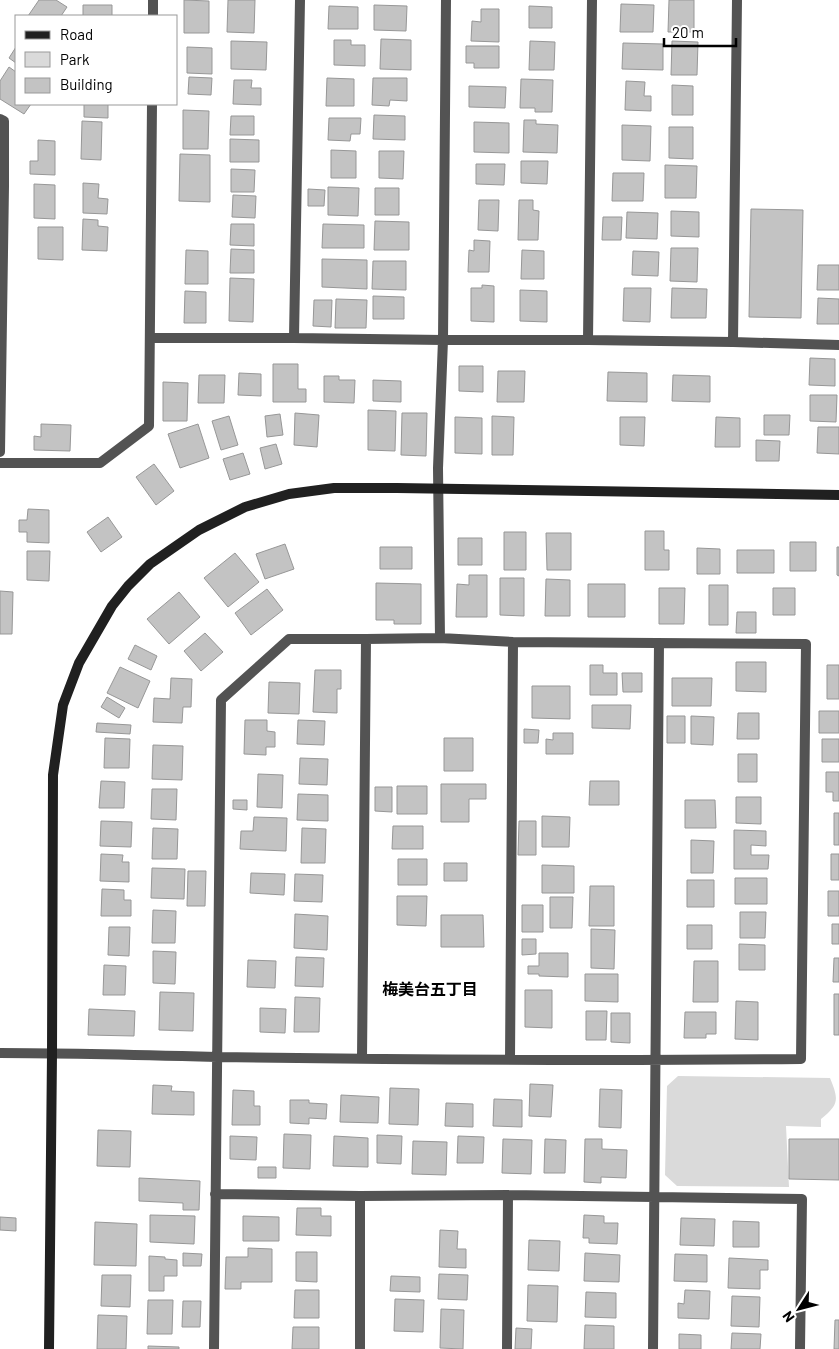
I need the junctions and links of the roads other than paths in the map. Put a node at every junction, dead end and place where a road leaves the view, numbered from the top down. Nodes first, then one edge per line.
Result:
1 (153, 0) edge
2 (300, 0) edge
3 (446, 0) edge
4 (592, 0) edge
5 (737, 0) edge
6 (153, 15) edge
7 (152, 105) edge
8 (0, 119) edge
9 (2, 186) edge
10 (150, 338) junction
11 (294, 338) junction
12 (443, 340) junction
13 (588, 340) junction
14 (733, 342) junction
15 (839, 345) edge
16 (1, 381) edge
17 (0, 452) edge
18 (0, 463) edge
19 (438, 488) junction
20 (839, 495) edge
21 (440, 638) junction
22 (366, 639) junction
23 (513, 642) junction
24 (659, 643) junction
25 (0, 1052) edge
26 (52, 1054) junction
27 (217, 1056) junction
28 (362, 1058) junction
29 (510, 1060) junction
30 (655, 1061) junction
31 (216, 1194) junction
32 (508, 1195) junction
33 (360, 1196) junction
34 (655, 1197) junction
35 (49, 1349) edge
36 (214, 1349) edge
37 (360, 1349) edge
38 (506, 1349) edge
39 (653, 1349) edge
40 (800, 1349) edge

1 - 6 street
2 - 11 street
3 - 12 street
4 - 13 street
5 - 14 street
7 - 10 street
8 - 9 street
9 - 16 street
10 - 11 street
10 - 18 street
11 - 12 street
12 - 13 street
12 - 19 street
13 - 14 street
14 - 15 street
16 - 17 street
19 - 20 street
19 - 21 street
19 - 26 street
21 - 22 street
21 - 23 street
22 - 27 street
22 - 28 street
23 - 24 street
23 - 29 street
24 - 30 street
24 - 30 street
25 - 26 street
26 - 27 street
26 - 35 street
27 - 28 street
27 - 31 street
28 - 29 street
29 - 30 street
30 - 34 street
31 - 33 street
31 - 36 street
32 - 33 street
32 - 34 street
32 - 38 street
33 - 37 street
34 - 39 street
34 - 40 street

